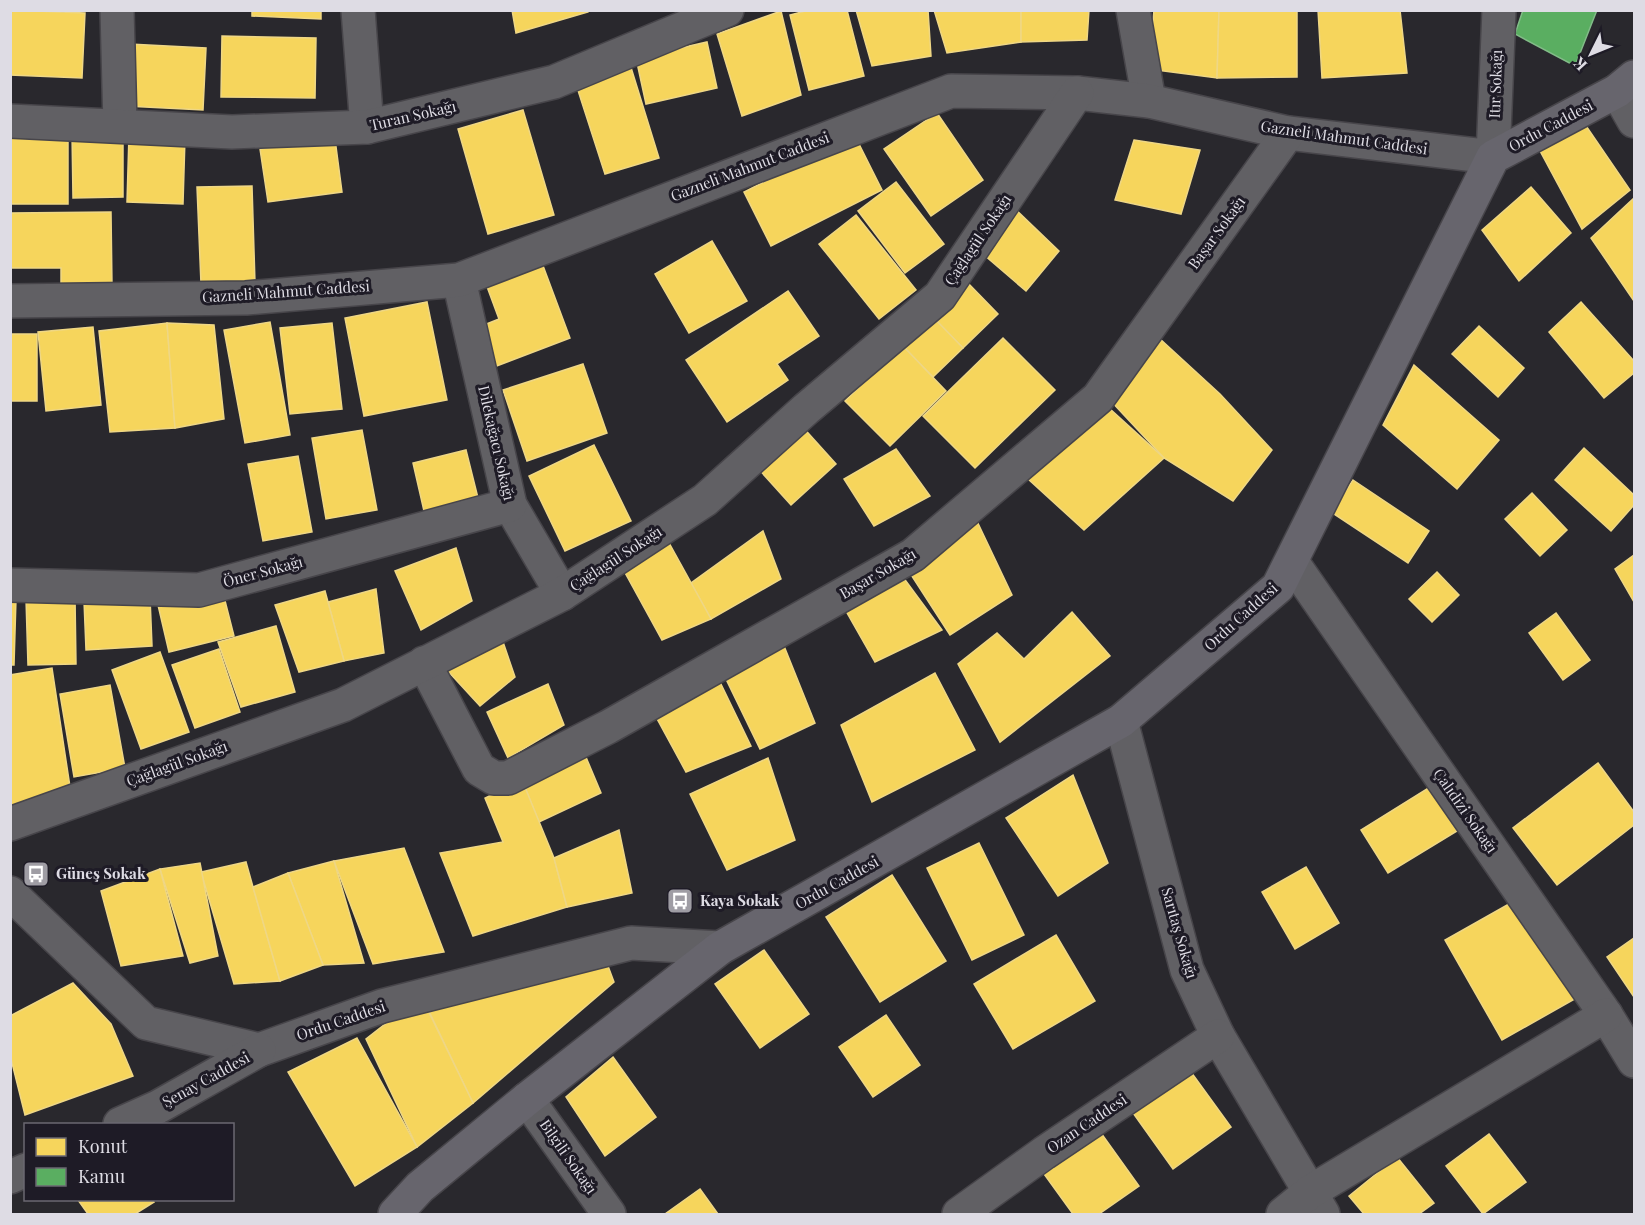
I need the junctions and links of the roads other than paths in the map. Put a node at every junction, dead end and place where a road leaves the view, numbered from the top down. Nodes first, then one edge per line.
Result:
1 (117, 10) edge
2 (358, 10) edge
3 (727, 10) edge
4 (1133, 10) edge
5 (1498, 10) edge
6 (1626, 84) edge
7 (1077, 93) junction
8 (1149, 101) junction
9 (10, 121) edge
10 (1635, 121) edge
11 (120, 125) junction
12 (367, 127) junction
13 (1288, 133) junction
14 (1493, 157) junction
15 (459, 280) junction
16 (10, 301) edge
17 (510, 505) junction
18 (1292, 562) junction
19 (10, 585) edge
20 (562, 594) junction
21 (424, 663) junction
22 (1121, 721) junction
23 (10, 824) edge
24 (18, 910) edge
25 (720, 948) junction
26 (1606, 1014) junction
27 (1218, 1036) junction
28 (259, 1050) junction
29 (1635, 1061) edge
30 (528, 1099) junction
31 (124, 1123) edge
32 (24, 1171) edge
33 (10, 1177) edge
34 (1317, 1203) edge
35 (395, 1215) edge
36 (609, 1215) edge
37 (959, 1215) edge
38 (1283, 1215) edge

1 - 11 street
2 - 12 street
3 - 12 street, Turan Sokağı
4 - 8 street
5 - 14 street, Itır Sokağı
6 - 10 street
6 - 14 street, Ordu Caddesi
7 - 8 street, Gazneli Mahmut Caddesi
7 - 15 street, Gazneli Mahmut Caddesi
7 - 20 street, Çağlagül Sokağı
8 - 13 street, Gazneli Mahmut Caddesi
9 - 11 street, Turan Sokağı
11 - 12 street, Turan Sokağı
13 - 14 street, Gazneli Mahmut Caddesi
13 - 21 street, Başar Sokağı
14 - 18 street, Ordu Caddesi
15 - 16 street, Gazneli Mahmut Caddesi
15 - 17 street, Dilekağacı Sokağı
17 - 19 street, Öner Sokağı
17 - 20 street, Dilekağacı Sokağı
18 - 22 street, Ordu Caddesi
18 - 26 street, Çalıdizi Sokağı
20 - 21 street, Çağlagül Sokağı
21 - 23 street, Çağlagül Sokağı
22 - 25 street, Ordu Caddesi
22 - 27 street, Sarıtaş Sokağı
24 - 28 street
25 - 28 street, Ordu Caddesi
25 - 30 street, Ordu Caddesi
26 - 29 street, Çalıdizi Sokağı
26 - 34 street
27 - 34 street, Sarıtaş Sokağı
27 - 37 street, Ozan Caddesi
28 - 31 street, Şenay Caddesi
30 - 35 street, Ordu Caddesi
30 - 36 street, Bilgili Sokağı
32 - 33 street
34 - 38 street

